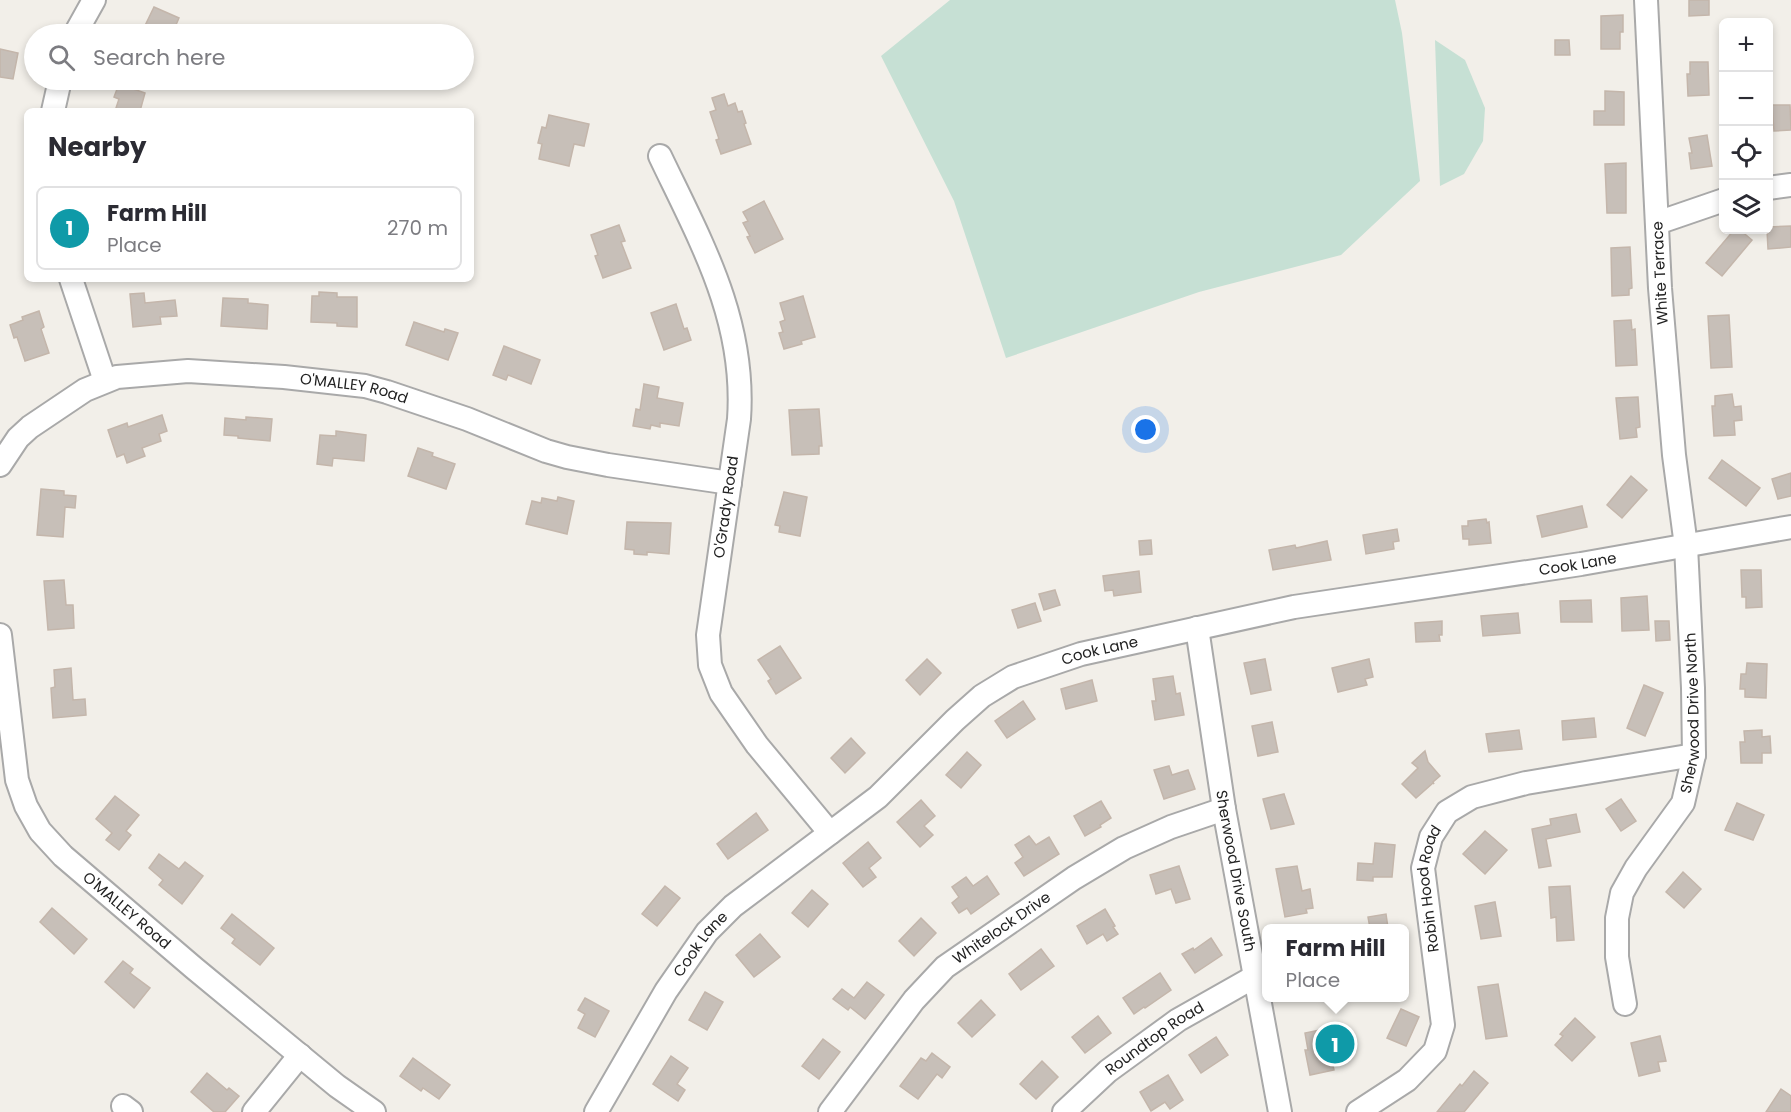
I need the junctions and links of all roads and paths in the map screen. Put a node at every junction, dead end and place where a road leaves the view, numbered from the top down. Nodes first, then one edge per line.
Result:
1 (94, 0) edge
2 (1646, 0) edge
3 (81, 24) edge
4 (58, 90) edge
5 (54, 108) edge
6 (660, 156) dead end
7 (1791, 185) edge
8 (1773, 187) edge
9 (1719, 202) edge
10 (1657, 223) junction
11 (72, 282) edge
12 (105, 381) junction
13 (0, 465) edge
14 (730, 483) junction
15 (1791, 527) edge
16 (1686, 546) junction
17 (1197, 628) junction
18 (0, 635) edge
19 (1694, 755) junction
20 (1224, 809) junction
21 (830, 833) junction
22 (1254, 977) junction
23 (1625, 1004) dead end
24 (300, 1055) junction
25 (254, 1112) edge
26 (374, 1112) edge
27 (596, 1112) edge
28 (830, 1112) edge
29 (1064, 1112) edge
30 (1280, 1112) edge
31 (1358, 1112) edge

1 - 3 street
2 - 10 street, White Terrace
4 - 5 street
6 - 14 street, O'Grady Road
7 - 8 street
9 - 10 street
10 - 16 street, White Terrace
11 - 12 street
12 - 13 street, O'MALLEY Road
12 - 14 street, O'MALLEY Road
14 - 21 street, O'Grady Road
15 - 16 street, Cook Lane
16 - 17 street, Cook Lane
16 - 19 street, Sherwood Drive North
17 - 20 street, Sherwood Drive South
17 - 21 street, Cook Lane
18 - 24 street, O'MALLEY Road
19 - 23 street, Sherwood Drive North
19 - 31 street, Robin Hood Road
20 - 22 street, Sherwood Drive South
20 - 28 street, Whitelock Drive
21 - 27 street, Cook Lane
22 - 29 street, Roundtop Road
22 - 30 street, Sherwood Drive South
24 - 25 street
24 - 26 street, O'MALLEY Road

